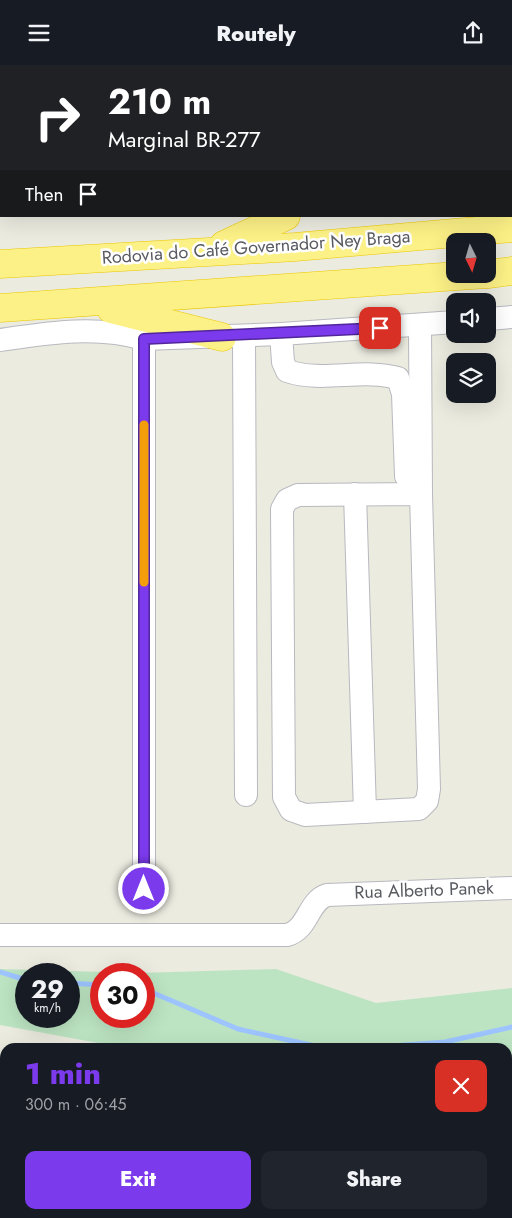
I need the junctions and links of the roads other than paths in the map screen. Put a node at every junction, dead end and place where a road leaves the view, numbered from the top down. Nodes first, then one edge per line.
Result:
1 (284, 217) edge
2 (480, 217) edge
3 (512, 228) edge
4 (295, 247) junction
5 (212, 251) junction
6 (0, 264) edge
7 (512, 271) edge
8 (496, 273) edge
9 (446, 277) edge
10 (88, 303) junction
11 (0, 309) edge
12 (512, 317) edge
13 (496, 318) edge
14 (446, 323) edge
15 (420, 325) junction
16 (281, 334) junction
17 (233, 336) junction
18 (144, 339) junction
19 (0, 340) edge
20 (355, 494) junction
21 (414, 494) junction
22 (246, 795) dead end
23 (365, 812) junction
24 (512, 888) edge
25 (144, 889) dead end
26 (0, 935) edge

1 - 5 highway
2 - 4 highway
3 - 4 highway, Rodovia do Café Governador Ney Braga
4 - 5 highway, Rodovia do Café Governador Ney Braga
5 - 6 highway, Rodovia do Café Governador Ney Braga
7 - 8 highway
9 - 10 highway
10 - 11 highway
10 - 17 highway
12 - 13 street
14 - 15 street
15 - 16 street
15 - 21 street
16 - 17 street
16 - 21 street
17 - 18 street
17 - 22 street
18 - 19 street
18 - 25 street
20 - 21 street
20 - 23 street
20 - 23 street
21 - 23 street
24 - 26 street, Rua Alberto Panek

